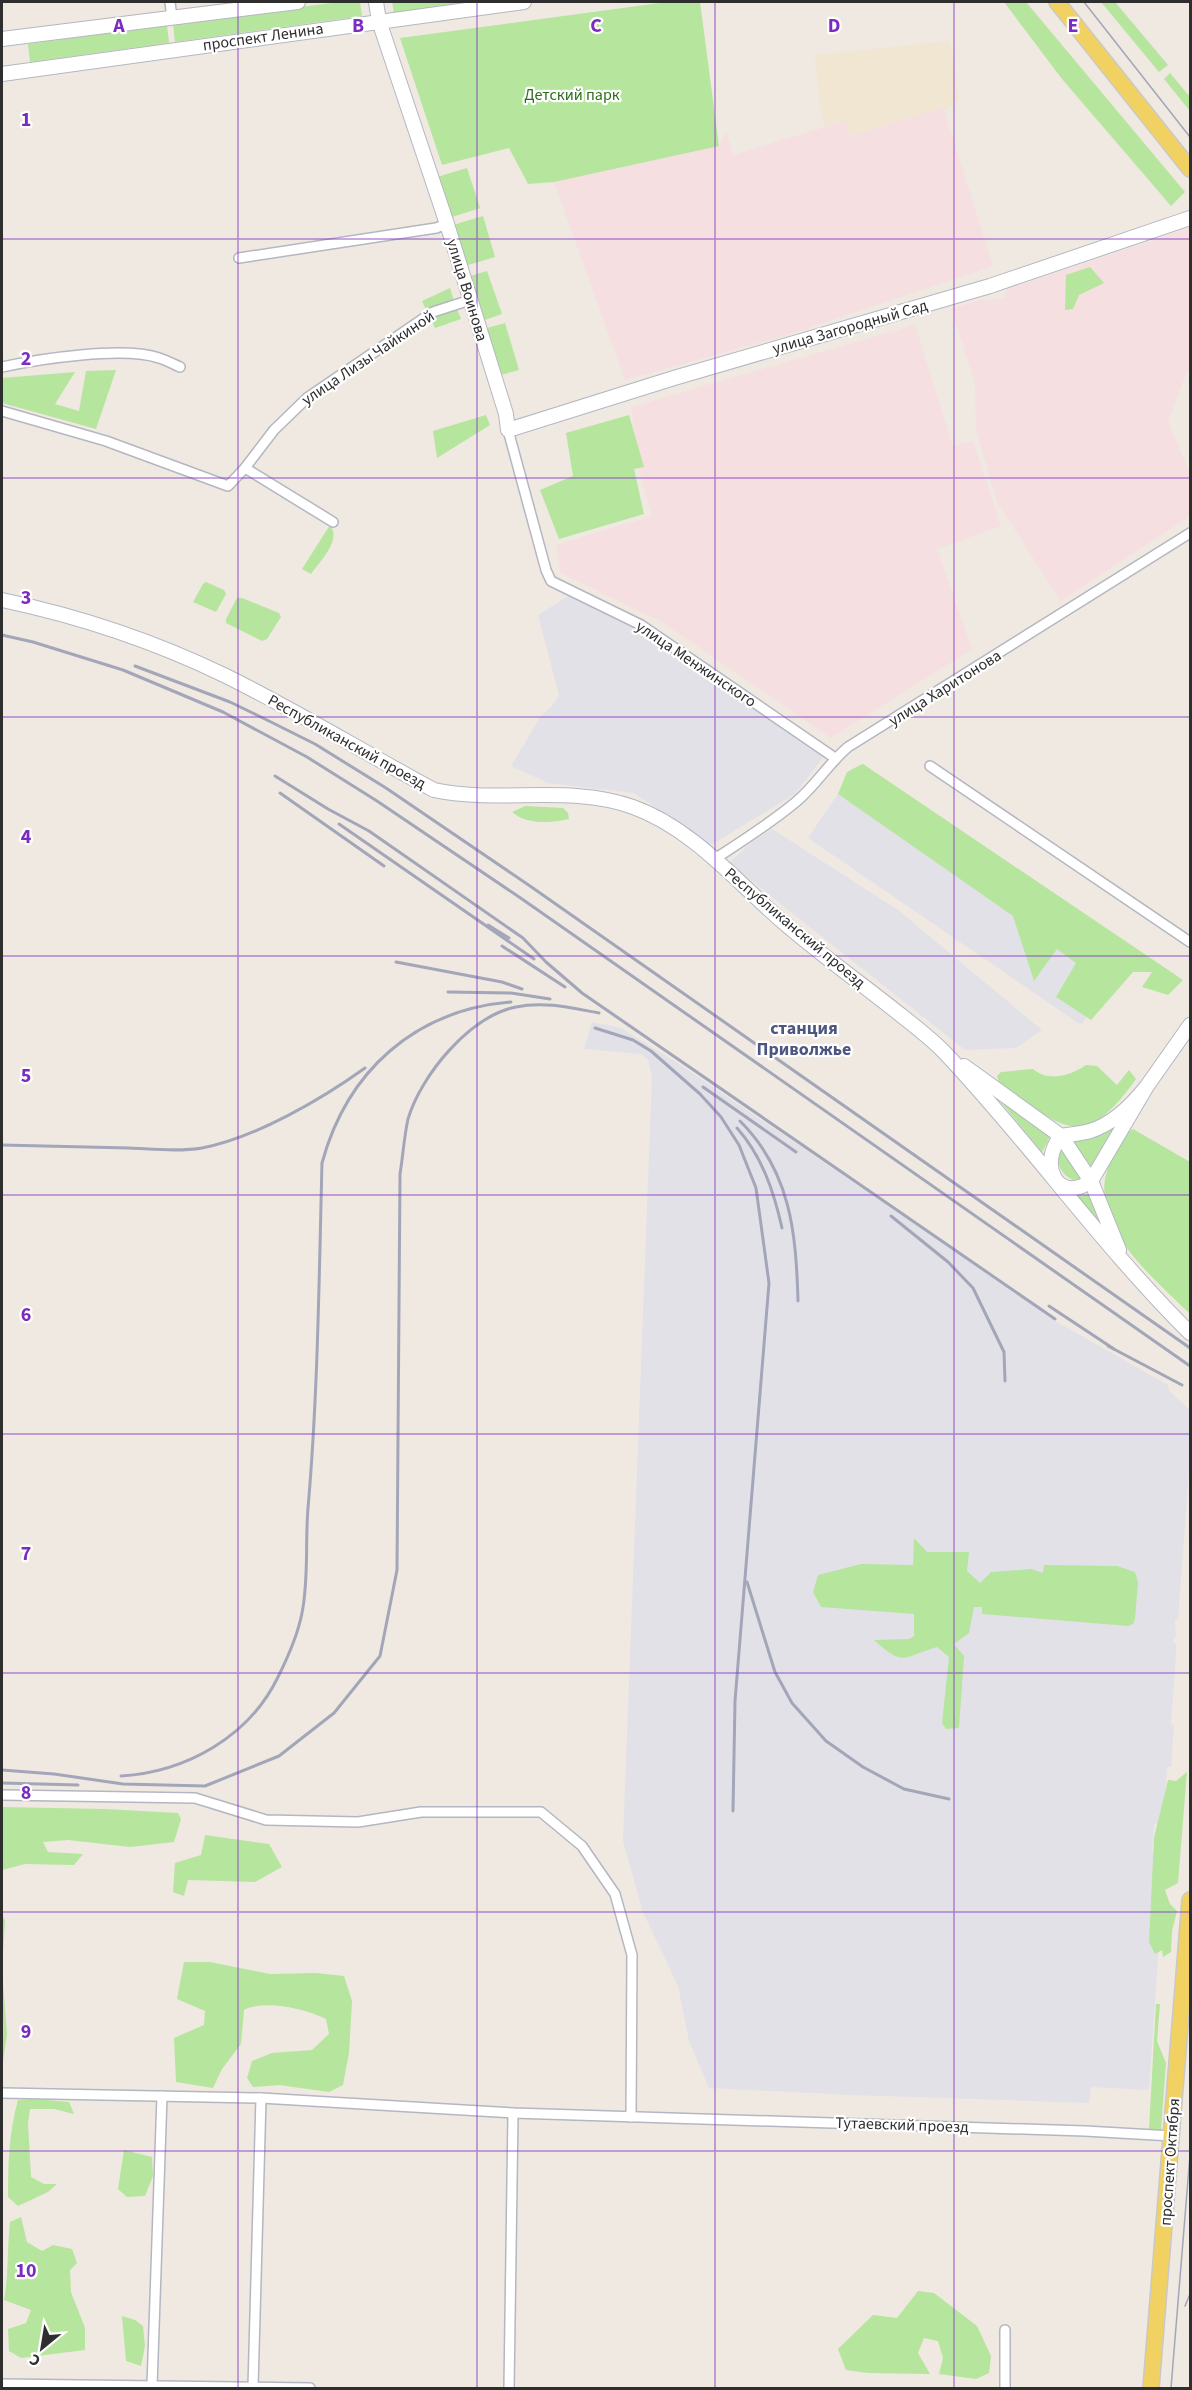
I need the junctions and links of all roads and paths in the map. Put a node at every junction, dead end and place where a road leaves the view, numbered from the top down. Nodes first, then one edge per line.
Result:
1 (170, 2) edge
2 (298, 2) edge
3 (376, 2) edge
4 (524, 2) edge
5 (1057, 2) edge
6 (172, 18) junction
7 (379, 21) junction
8 (2, 39) edge
9 (2, 74) edge
10 (1191, 169) edge
11 (1191, 218) edge
12 (447, 224) junction
13 (239, 258) dead end
14 (470, 300) junction
15 (2, 367) edge
16 (180, 368) dead end
17 (2, 411) edge
18 (508, 430) junction
19 (245, 468) junction
20 (333, 522) dead end
21 (1191, 533) edge
22 (551, 581) joint
23 (2, 600) edge
24 (835, 758) junction
25 (930, 766) dead end
26 (713, 860) junction
27 (1191, 942) edge
28 (1191, 1025) edge
29 (945, 1053) junction
30 (1147, 1086) junction
31 (1061, 1136) junction
32 (1053, 1179) junction
33 (1091, 1181) junction
34 (1124, 1262) junction
35 (1160, 1303) junction
36 (1191, 1325) edge
37 (1191, 1333) edge
38 (2, 1795) edge
39 (1191, 1900) edge
40 (2, 2093) edge
41 (162, 2096) junction
42 (261, 2098) junction
43 (513, 2113) junction
44 (631, 2117) junction
45 (1172, 2136) junction
46 (1005, 2330) dead end
47 (2, 2384) edge
48 (152, 2386) junction
49 (253, 2387) edge
50 (310, 2388) edge
51 (508, 2388) edge
52 (1005, 2388) edge
53 (1151, 2388) edge

1 - 6 street
2 - 6 main road, проспект Ленина
3 - 7 main road, улица Воинова
4 - 7 main road, проспект Ленина
5 - 10 main road
6 - 8 main road, проспект Ленина
7 - 9 main road, проспект Ленина
7 - 12 main road, улица Воинова
11 - 18 main road, улица Загородный Сад
12 - 13 street
12 - 14 main road, улица Воинова
14 - 18 main road, улица Воинова
14 - 19 street, улица Лизы Чайкиной
15 - 16 street
17 - 19 street, улица Лизы Чайкиной
18 - 22 street, улица Воинова
19 - 20 street
21 - 24 street, улица Харитонова
22 - 24 street, улица Менжинского
23 - 26 main road, Республиканский проезд
24 - 26 street, улица Харитонова
25 - 27 street
26 - 29 main road, Республиканский проезд
28 - 30 main road
29 - 31 main road, Республиканский проезд
29 - 32 main road, Республиканский проезд
30 - 31 main road
30 - 33 main road
31 - 32 main road
31 - 33 main road, Республиканский проезд
32 - 33 main road
32 - 34 main road, Республиканский проезд
33 - 34 main road, Республиканский проезд
34 - 35 main road, Республиканский проезд
35 - 36 main road, Республиканский проезд
35 - 37 main road, Республиканский проезд
38 - 44 street
39 - 45 main road, проспект Октября
40 - 41 street, Тутаевский проезд
41 - 42 street, Тутаевский проезд
41 - 48 street
42 - 43 street, Тутаевский проезд
42 - 49 street
43 - 44 street, Тутаевский проезд
43 - 51 street
44 - 45 street, Тутаевский проезд
45 - 53 main road, проспект Октября
46 - 52 street
47 - 48 street
48 - 49 street
49 - 50 street

